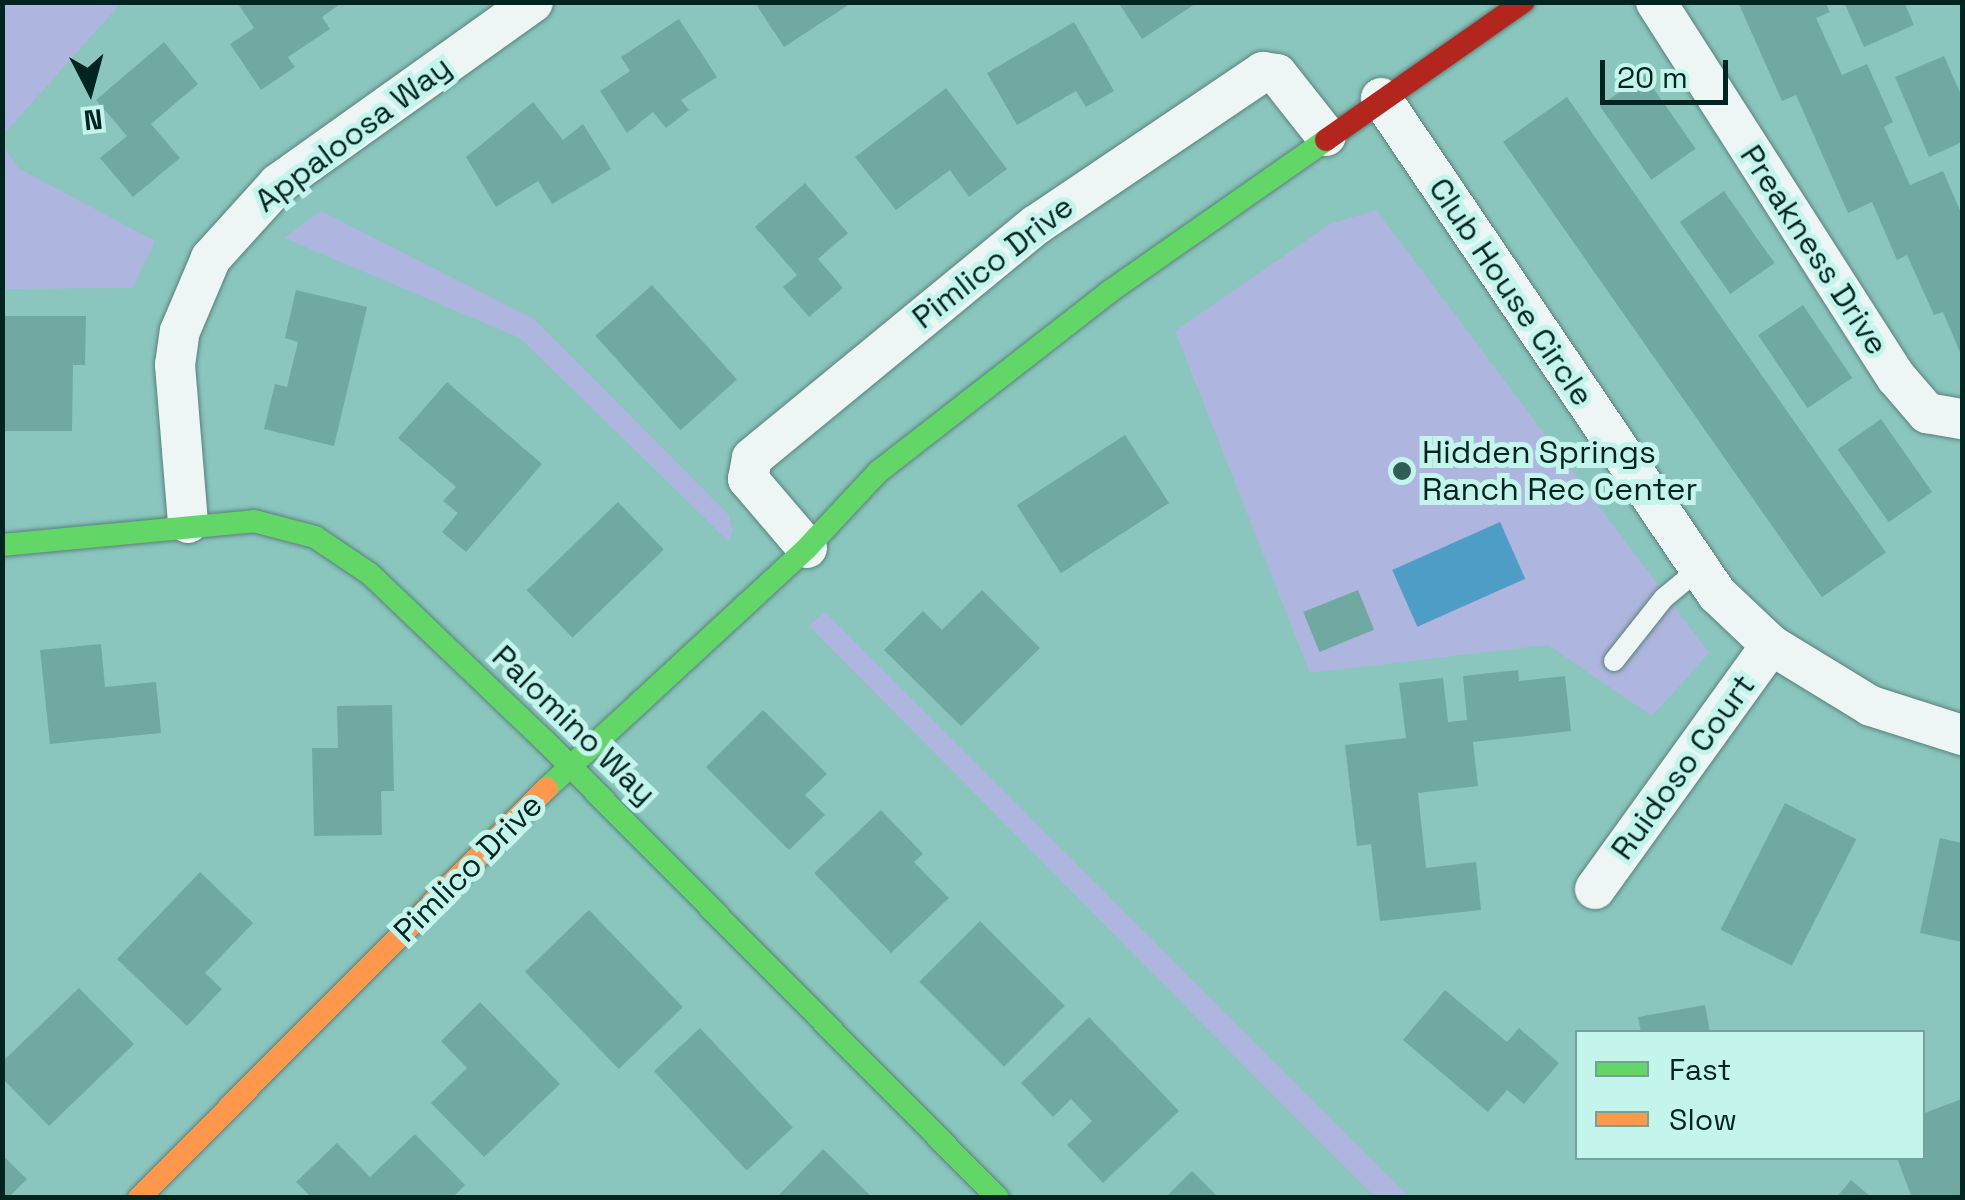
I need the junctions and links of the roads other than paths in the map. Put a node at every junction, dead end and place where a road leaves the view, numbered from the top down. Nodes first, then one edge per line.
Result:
1 (533, 2) edge
2 (1523, 2) edge
3 (1656, 2) edge
4 (1382, 98) junction
5 (1326, 136) junction
6 (1962, 419) edge
7 (188, 523) junction
8 (2, 545) edge
9 (807, 548) junction
10 (1699, 569) junction
11 (1771, 645) junction
12 (1614, 661) dead end
13 (1962, 735) edge
14 (571, 766) junction
15 (1595, 888) dead end
16 (139, 1198) edge
17 (998, 1198) edge

1 - 7 street, Appaloosa Way
2 - 4 street, Pimlico Drive
3 - 6 street, Preakness Drive
4 - 5 street, Pimlico Drive
4 - 10 street, Club House Circle
5 - 9 street, Pimlico Drive
5 - 9 street, Pimlico Drive
7 - 8 street, Palomino Way
7 - 14 street, Palomino Way
9 - 14 street, Pimlico Drive
10 - 11 street, Club House Circle
10 - 12 lane
11 - 13 street, Club House Circle
11 - 15 street, Ruidoso Court
14 - 16 street, Pimlico Drive
14 - 17 street, Palomino Way

